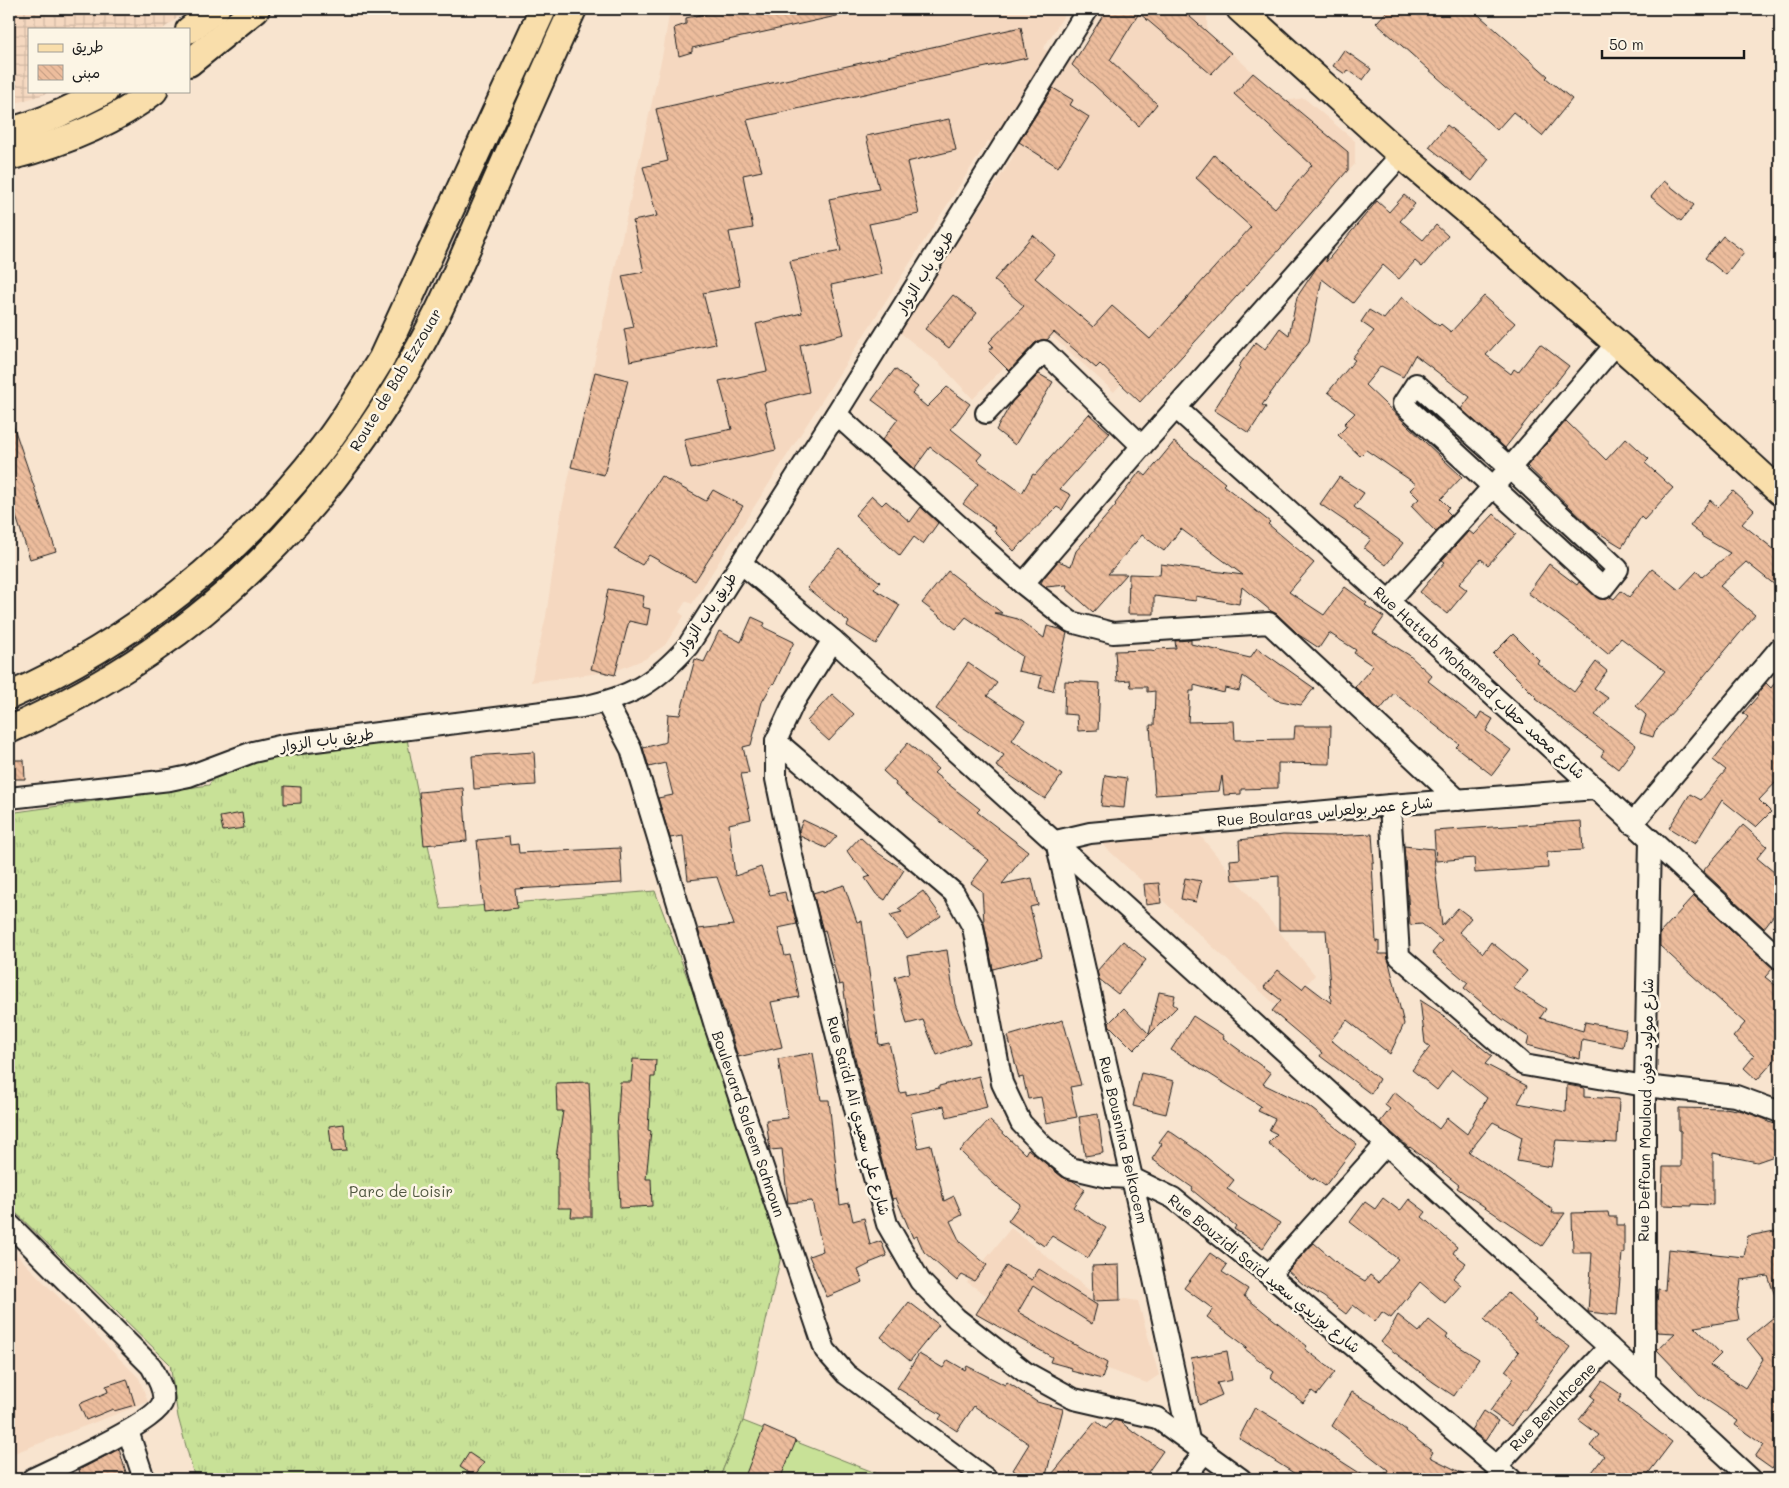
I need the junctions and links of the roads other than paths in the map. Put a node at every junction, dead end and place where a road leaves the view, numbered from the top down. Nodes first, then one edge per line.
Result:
1 (216, 9) edge
2 (256, 9) edge
3 (543, 9) edge
4 (573, 9) edge
5 (1088, 9) edge
6 (1240, 9) edge
7 (190, 29) edge
8 (190, 62) edge
9 (103, 92) edge
10 (152, 92) edge
11 (9, 131) edge
12 (1401, 155) junction
13 (9, 157) edge
14 (431, 252) junction
15 (458, 267) junction
16 (416, 286) junction
17 (437, 313) junction
18 (1616, 344) junction
19 (1176, 408) junction
20 (986, 413) dead end
21 (836, 414) junction
22 (1142, 446) junction
23 (1510, 468) junction
24 (1494, 486) junction
25 (1780, 492) edge
26 (741, 562) junction
27 (1023, 584) junction
28 (1389, 601) junction
29 (834, 640) junction
30 (1780, 648) edge
31 (9, 696) edge
32 (606, 702) junction
33 (9, 730) edge
34 (776, 741) junction
35 (1596, 789) junction
36 (9, 798) edge
37 (1458, 800) junction
38 (1390, 805) junction
39 (1632, 824) junction
40 (1650, 840) junction
41 (1056, 842) junction
42 (1780, 959) edge
43 (1645, 1086) junction
44 (1780, 1112) edge
45 (1386, 1144) junction
46 (1132, 1178) junction
47 (9, 1224) edge
48 (1269, 1276) junction
49 (1609, 1348) junction
50 (1645, 1380) junction
51 (128, 1431) junction
52 (1197, 1446) junction
53 (1504, 1473) edge
54 (32, 1479) edge
55 (144, 1479) edge
56 (987, 1479) edge
57 (1183, 1479) edge
58 (1241, 1479) edge
59 (1751, 1479) edge

1 - 7 main road
2 - 8 main road
3 - 14 main road, Route de Bab Ezzouar
4 - 15 main road, Route de Bab Ezzouar
5 - 21 street, طريق باب الزوار
6 - 12 main road
9 - 11 main road
10 - 13 main road
12 - 18 main road
12 - 19 street
14 - 15 main road
14 - 16 main road, Route de Bab Ezzouar
15 - 17 main road, Route de Bab Ezzouar
16 - 17 main road
16 - 31 main road, Route de Bab Ezzouar
17 - 33 main road, Route de Bab Ezzouar
18 - 23 street
18 - 25 main road
19 - 22 street
19 - 28 street, Rue Hattab Mohamed شارع محمد حطاب
20 - 22 street
21 - 26 street, طريق باب الزوار
21 - 27 street
22 - 27 street
23 - 24 street
23 - 24 street
23 - 24 street
24 - 28 street
26 - 29 street
26 - 32 street, طريق باب الزوار
27 - 37 street
28 - 35 street, Rue Hattab Mohamed شارع محمد حطاب
29 - 34 street, Rue Saïdi Ali شارع علي سعيدي
29 - 41 street
30 - 39 street
32 - 36 street, طريق باب الزوار
32 - 56 street, Boulevard Saleem Sahnoun
34 - 46 street, Rue Bouzidi Saïd شارع بوزيدي سعيد
34 - 52 street, Rue Saïdi Ali شارع علي سعيدي
35 - 37 street, Rue Boularas شارع عمر بولعراس
35 - 39 street, Rue Hattab Mohamed شارع محمد حطاب
37 - 38 street, Rue Boularas شارع عمر بولعراس
38 - 41 street, Rue Boularas شارع عمر بولعراس
38 - 43 street
39 - 40 street, Rue Hattab Mohamed شارع محمد حطاب
40 - 42 street, Rue Hattab Mohamed شارع محمد حطاب
40 - 43 street, Rue Deffoun Mouloud شارع مولود دفون
41 - 45 street
41 - 46 street, Rue Bousnina Belkacem
43 - 44 street
43 - 50 street, Rue Deffoun Mouloud شارع مولود دفون
45 - 48 street
45 - 49 street
46 - 48 street, Rue Bouzidi Saïd شارع بوزيدي سعيد
46 - 52 street, Rue Bousnina Belkacem
47 - 51 street
48 - 53 street, Rue Bouzidi Saïd شارع بوزيدي سعيد
49 - 50 street
49 - 53 street, Rue Benlahcene
50 - 59 street
51 - 54 street
51 - 55 street
52 - 57 street
52 - 58 street, Rue Saïdi Ali شارع علي سعيدي

